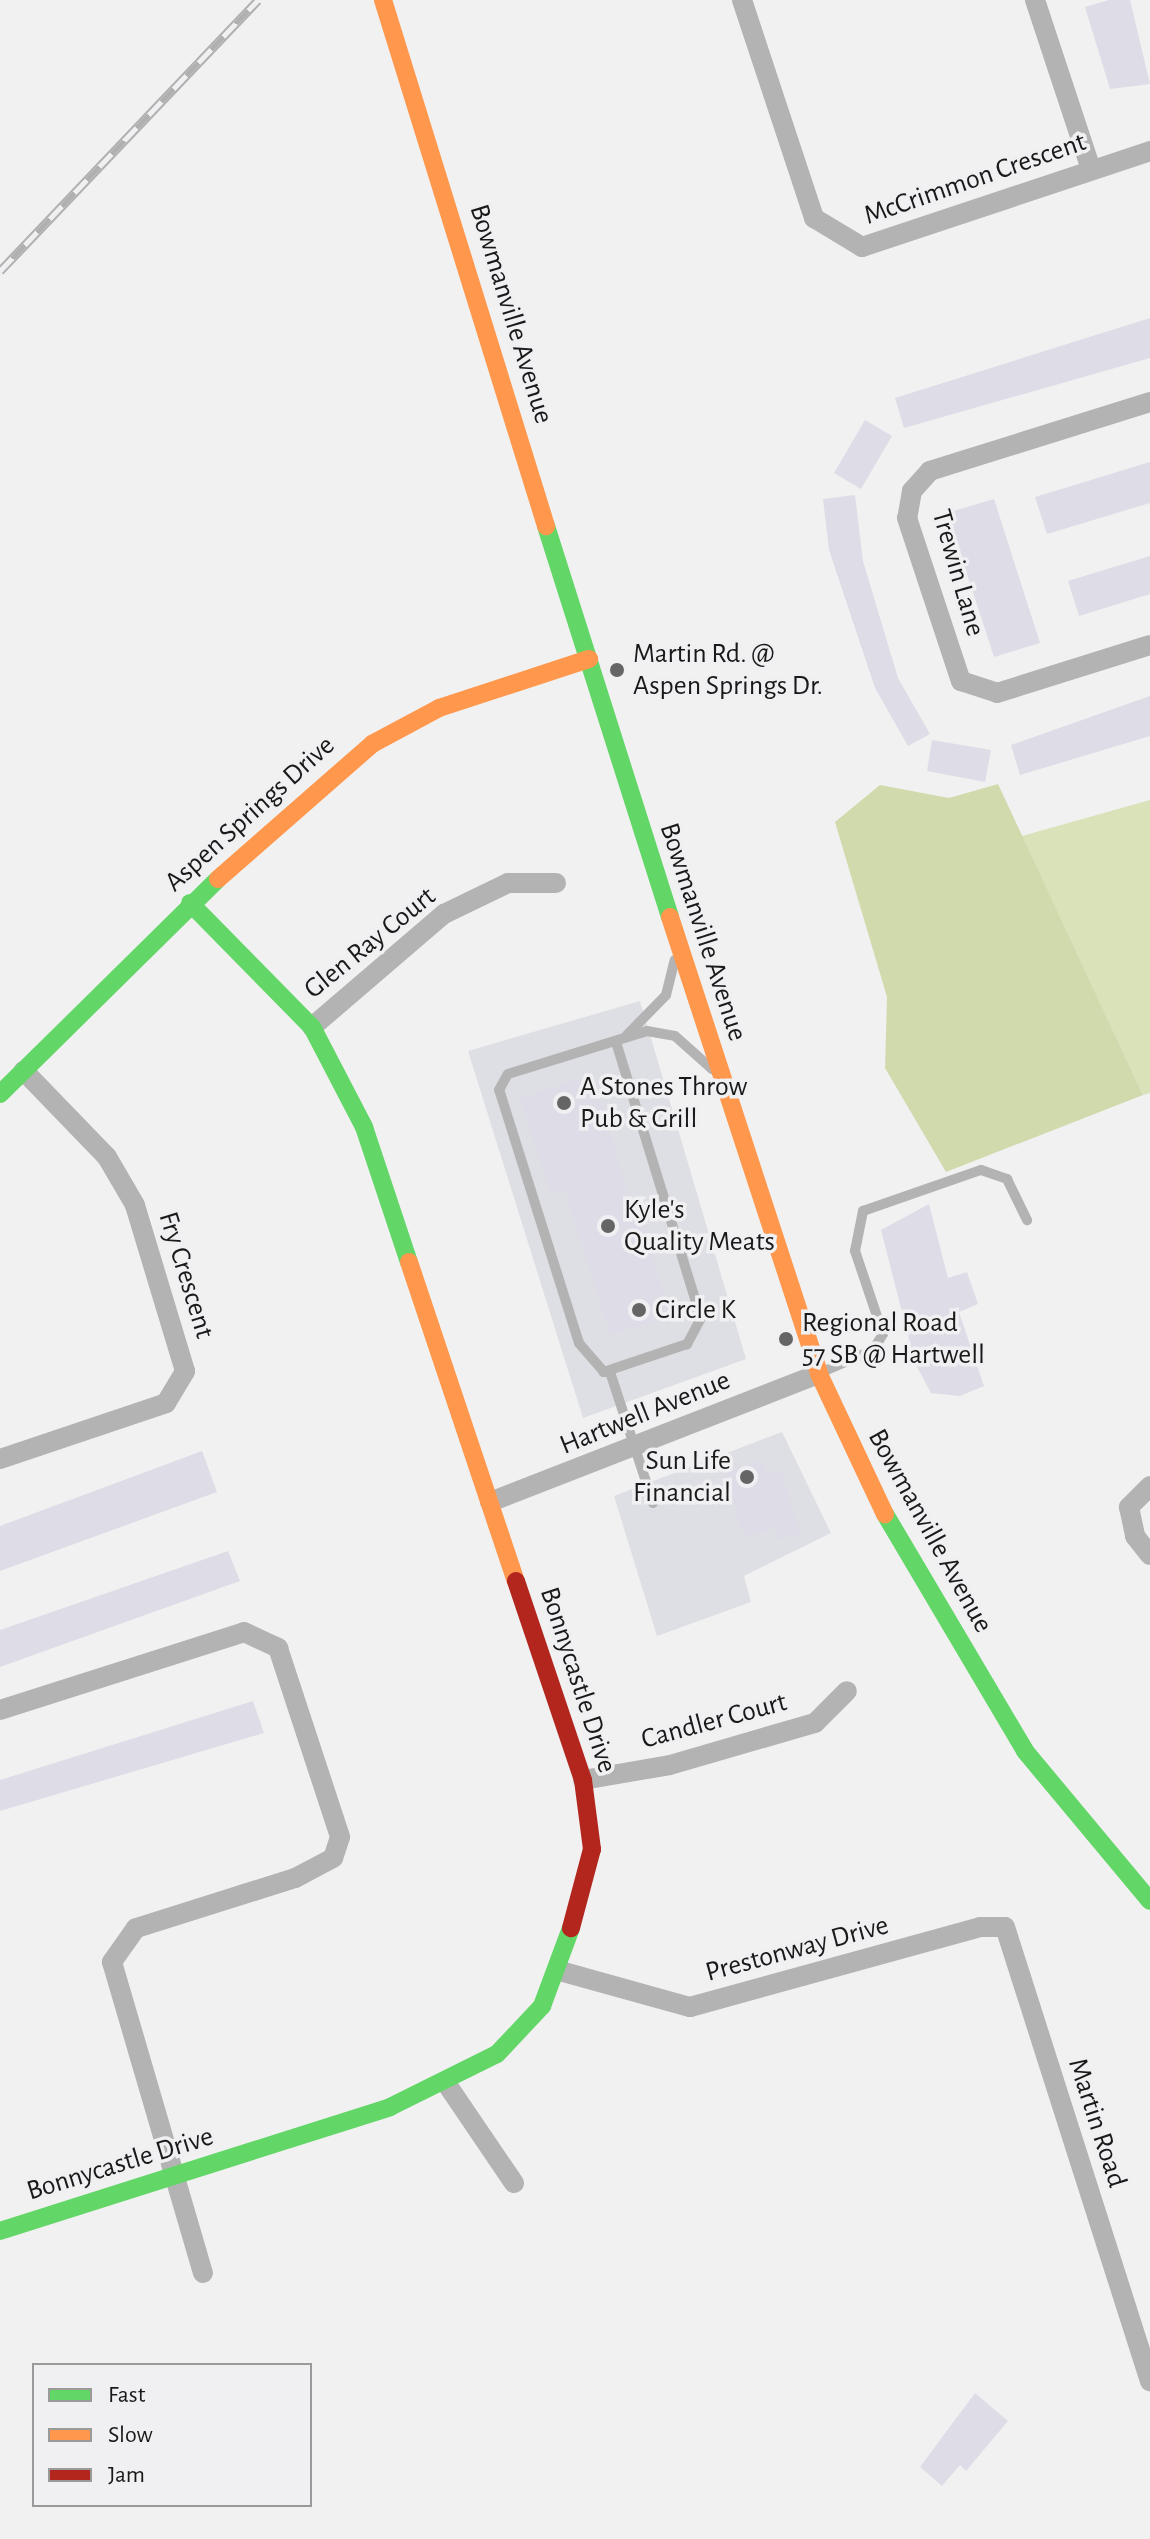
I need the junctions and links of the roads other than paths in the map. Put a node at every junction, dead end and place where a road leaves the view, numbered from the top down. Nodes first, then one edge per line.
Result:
1 (383, 0) edge
2 (742, 0) edge
3 (1035, 0) edge
4 (1150, 151) edge
5 (1091, 169) junction
6 (1150, 402) edge
7 (1150, 645) edge
8 (589, 659) junction
9 (556, 883) dead end
10 (190, 903) junction
11 (675, 938) junction
12 (312, 1027) junction
13 (621, 1040) junction
14 (24, 1071) junction
15 (722, 1079) junction
16 (0, 1094) edge
17 (1027, 1220) dead end
18 (610, 1372) junction
19 (819, 1374) junction
20 (637, 1447) junction
21 (0, 1459) edge
22 (1150, 1486) edge
23 (490, 1502) junction
24 (653, 1503) dead end
25 (1150, 1555) edge
26 (847, 1691) dead end
27 (0, 1710) edge
28 (583, 1780) junction
29 (1150, 1901) edge
30 (1005, 1927) joint
31 (560, 1971) junction
32 (446, 2083) junction
33 (178, 2176) junction
34 (514, 2183) dead end
35 (0, 2231) edge
36 (203, 2273) dead end
37 (1149, 2377) edge

1 - 8 street, Bowmanville Avenue
2 - 5 street, McCrimmon Crescent
3 - 5 street
4 - 5 street, McCrimmon Crescent
6 - 7 street, Trewin Lane
8 - 10 street, Aspen Springs Drive
8 - 11 street, Bowmanville Avenue
9 - 12 street, Glen Ray Court
10 - 12 street, Bonnycastle Drive
10 - 14 street, Aspen Springs Drive
11 - 13 lane
11 - 15 street, Bowmanville Avenue
12 - 23 street, Bonnycastle Drive
13 - 15 lane
13 - 18 lane
13 - 18 lane
14 - 16 street, Aspen Springs Drive
14 - 21 street, Fry Crescent
15 - 19 street, Bowmanville Avenue
17 - 19 lane
18 - 20 lane
19 - 20 street, Hartwell Avenue
19 - 29 street, Bowmanville Avenue
20 - 23 street, Hartwell Avenue
20 - 24 lane
22 - 25 street
23 - 28 street, Bonnycastle Drive
26 - 28 street, Candler Court
27 - 33 street
28 - 31 street, Bonnycastle Drive
30 - 31 street, Prestonway Drive
30 - 37 street, Martin Road
31 - 32 street, Bonnycastle Drive
32 - 33 street, Bonnycastle Drive
32 - 34 street
33 - 35 street, Bonnycastle Drive
33 - 36 street

